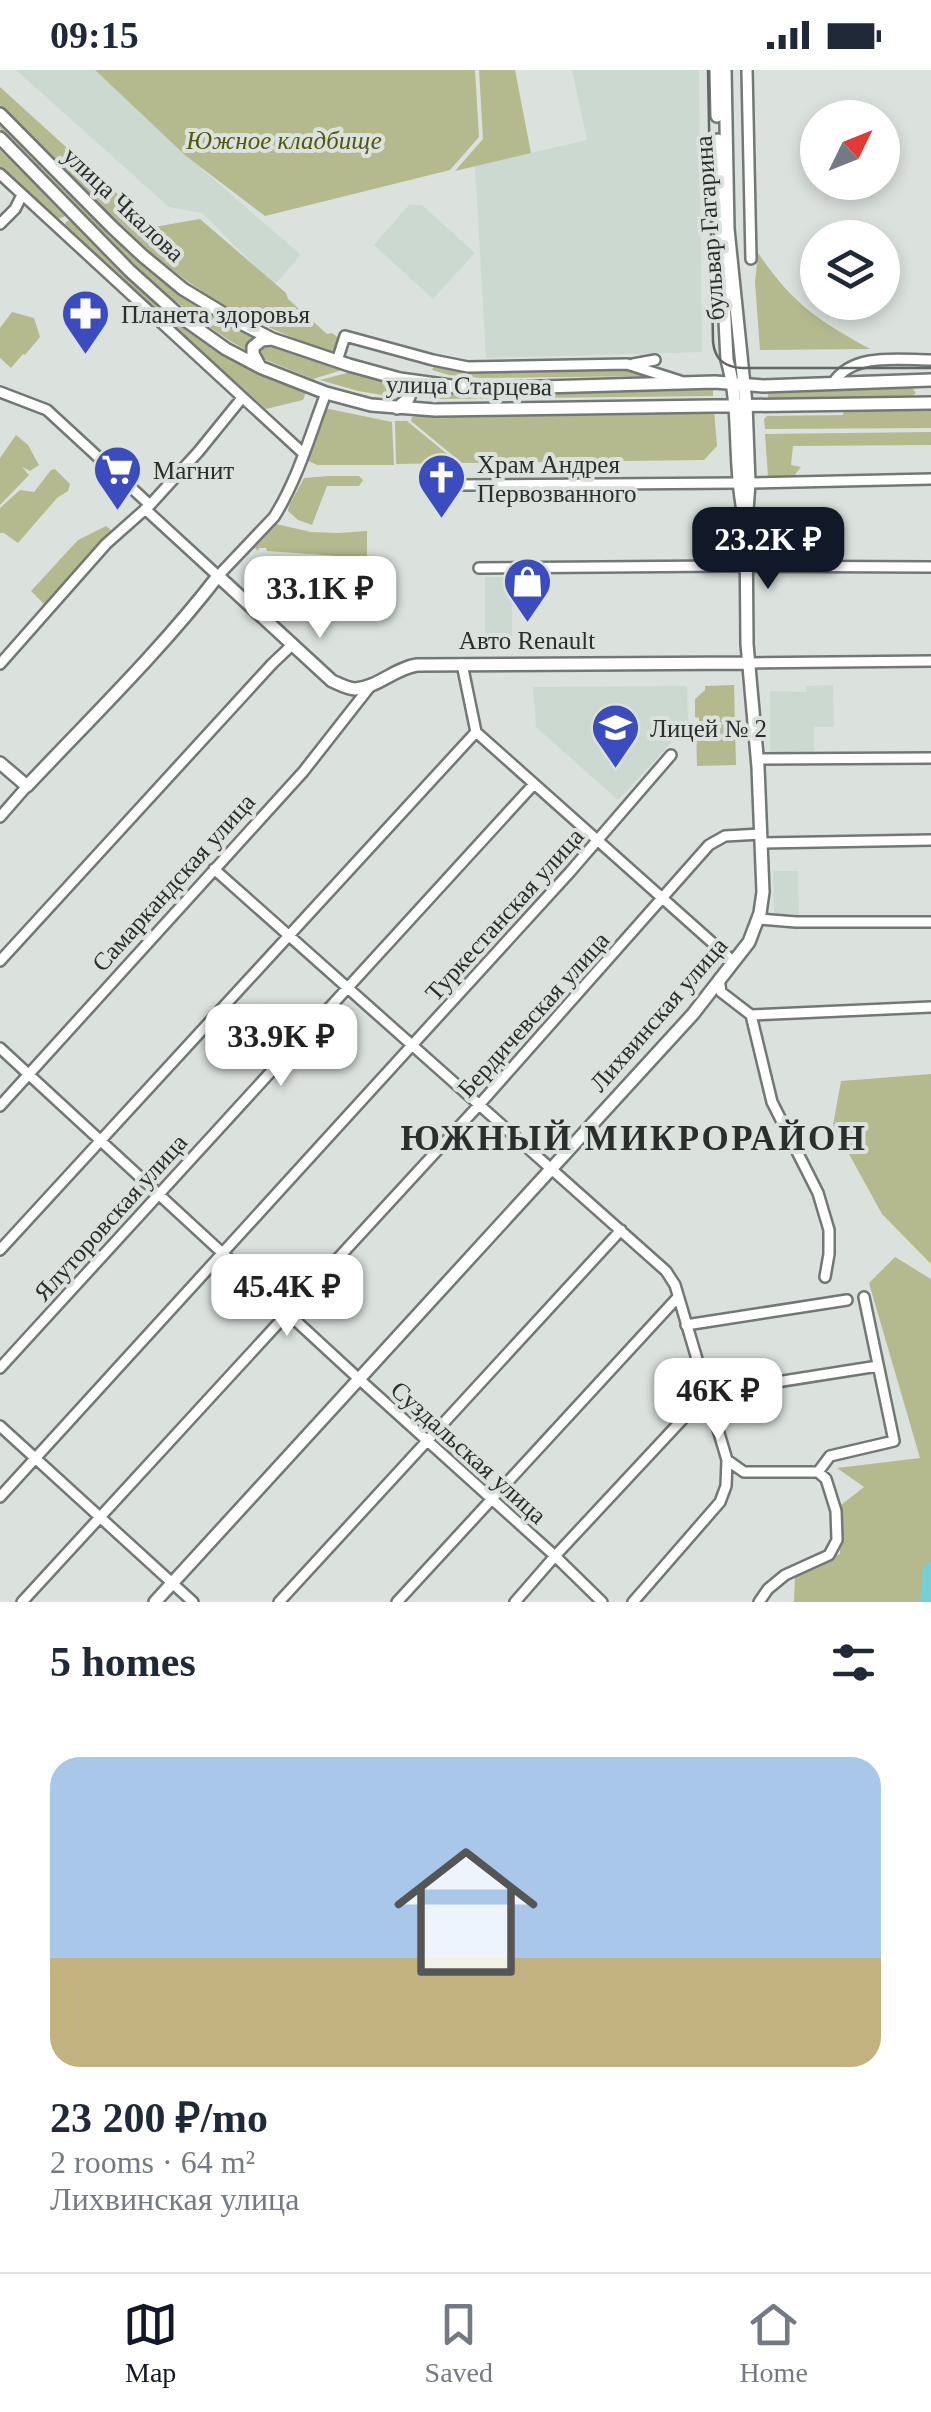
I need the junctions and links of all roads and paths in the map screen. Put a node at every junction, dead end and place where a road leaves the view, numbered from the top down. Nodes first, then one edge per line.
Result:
1 (716, 70) edge
2 (725, 70) edge
3 (747, 71) edge
4 (0, 114) edge
5 (0, 138) edge
6 (0, 174) edge
7 (722, 176) junction
8 (22, 195) junction
9 (0, 224) edge
10 (752, 260) dead end
11 (272, 339) junction
12 (655, 360) dead end
13 (727, 360) junction
14 (931, 360) edge
15 (337, 361) junction
16 (627, 364) junction
17 (262, 368) junction
18 (400, 378) junction
19 (913, 380) junction
20 (931, 380) edge
21 (715, 382) junction
22 (688, 383) junction
23 (833, 383) junction
24 (738, 384) junction
25 (435, 385) junction
26 (0, 392) edge
27 (326, 394) junction
28 (242, 398) junction
29 (931, 403) edge
30 (739, 404) junction
31 (914, 404) junction
32 (397, 408) junction
33 (434, 410) junction
34 (304, 454) junction
35 (931, 480) edge
36 (743, 483) junction
37 (462, 485) dead end
38 (148, 507) junction
39 (748, 567) junction
40 (931, 567) edge
41 (479, 568) dead end
42 (218, 576) junction
43 (293, 644) junction
44 (931, 661) edge
45 (748, 662) junction
46 (0, 664) edge
47 (462, 664) junction
48 (373, 683) junction
49 (476, 732) junction
50 (671, 754) dead end
51 (931, 758) edge
52 (758, 759) junction
53 (0, 763) edge
54 (534, 784) junction
55 (27, 786) junction
56 (0, 817) edge
57 (761, 838) junction
58 (598, 839) junction
59 (931, 840) edge
60 (214, 869) junction
61 (664, 898) junction
62 (758, 919) junction
63 (931, 922) edge
64 (288, 934) junction
65 (0, 961) edge
66 (734, 962) junction
67 (719, 980) junction
68 (348, 988) junction
69 (931, 1007) edge
70 (750, 1015) junction
71 (413, 1046) junction
72 (0, 1048) edge
73 (28, 1074) junction
74 (479, 1104) junction
75 (0, 1106) edge
76 (101, 1141) junction
77 (552, 1169) junction
78 (158, 1194) junction
79 (621, 1230) junction
80 (0, 1250) edge
81 (222, 1252) junction
82 (825, 1277) dead end
83 (678, 1297) junction
84 (864, 1297) dead end
85 (847, 1300) dead end
86 (288, 1313) junction
87 (686, 1325) junction
88 (878, 1366) junction
89 (0, 1368) edge
90 (359, 1379) junction
91 (707, 1393) junction
92 (0, 1426) edge
93 (428, 1440) junction
94 (36, 1458) junction
95 (726, 1460) junction
96 (818, 1472) junction
97 (0, 1497) edge
98 (492, 1499) junction
99 (100, 1517) junction
100 (555, 1556) junction
101 (172, 1584) junction
102 (22, 1602) edge
103 (155, 1602) edge
104 (193, 1602) edge
105 (280, 1602) edge
106 (398, 1602) edge
107 (515, 1602) edge
108 (602, 1602) edge
109 (632, 1602) edge
110 (760, 1602) edge

1 - 7 main road, бульвар Гагарина
2 - 3 street
2 - 7 main road, бульвар Гагарина
3 - 10 street
4 - 11 main road, улица Чкалова
5 - 17 main road, улица Чкалова
6 - 8 street
7 - 13 main road, бульвар Гагарина
7 - 24 main road, бульвар Гагарина
8 - 9 street
8 - 28 street
11 - 15 main road, улица Чкалова
11 - 17 main road
12 - 16 street
13 - 21 main road
13 - 24 main road, бульвар Гагарина
14 - 23 street
15 - 16 street
15 - 18 main road, улица Старцева
16 - 22 street
17 - 27 main road, улица Чкалова
18 - 25 main road, улица Старцева
18 - 32 main road
19 - 20 main road, улица Старцева
19 - 23 main road, улица Старцева
19 - 31 main road
21 - 22 main road, улица Старцева
21 - 24 main road, улица Старцева
22 - 25 main road, улица Старцева
23 - 24 main road, улица Старцева
24 - 30 main road, Лихвинская улица
25 - 33 main road
26 - 38 street
27 - 32 main road, улица Старцева
27 - 34 street
28 - 34 street
28 - 38 street
29 - 31 main road, улица Старцева
30 - 31 main road, улица Старцева
30 - 33 main road, улица Старцева
30 - 36 main road, Лихвинская улица
32 - 33 main road, улица Старцева
34 - 42 street
35 - 36 street
36 - 37 street
36 - 39 main road, Лихвинская улица
38 - 42 street
38 - 46 street
39 - 40 street
39 - 41 street
39 - 45 main road, Лихвинская улица
42 - 43 main road
42 - 55 main road
43 - 48 main road
43 - 65 street
44 - 45 street
45 - 47 main road
45 - 52 main road, Лихвинская улица
47 - 48 main road
47 - 49 street
48 - 60 street, Самаркандская улица
49 - 54 street
49 - 64 street
50 - 58 street, Туркестанская улица
51 - 52 street
52 - 57 main road, Лихвинская улица
53 - 55 main road
54 - 58 street
54 - 68 street, Ялуторовская улица
55 - 56 street
57 - 59 street, Бердичевская улица
57 - 61 street, Бердичевская улица
57 - 62 main road, Лихвинская улица
58 - 61 street
58 - 71 street, Туркестанская улица
60 - 64 street
60 - 73 street, Самаркандская улица
61 - 66 street
61 - 74 street, Бердичевская улица
62 - 63 street
62 - 66 main road, Лихвинская улица
64 - 68 street
64 - 76 street
66 - 67 main road, Лихвинская улица
67 - 70 street
67 - 77 main road, Лихвинская улица
68 - 71 street
68 - 78 street, Ялуторовская улица
69 - 70 street
70 - 82 street
71 - 74 street
71 - 81 street, Туркестанская улица
72 - 73 street, Суздальская улица
73 - 75 street, Самаркандская улица
73 - 76 street, Суздальская улица
74 - 77 street
74 - 86 street, Бердичевская улица
76 - 78 street, Суздальская улица
76 - 80 street
77 - 79 street
77 - 90 main road, Лихвинская улица
78 - 81 street, Суздальская улица
78 - 89 street, Ялуторовская улица
79 - 83 street
79 - 93 street
81 - 86 street, Суздальская улица
81 - 94 street, Туркестанская улица
83 - 87 street
83 - 98 street
84 - 88 street
85 - 87 street
86 - 90 street, Суздальская улица
86 - 99 street, Бердичевская улица
87 - 91 street
88 - 91 street
88 - 96 street
90 - 93 street, Суздальская улица
90 - 101 main road, Лихвинская улица
91 - 95 street
91 - 100 street
92 - 94 street
93 - 98 street, Суздальская улица
93 - 105 street
94 - 97 street, Туркестанская улица
94 - 99 street
95 - 96 street
95 - 109 street
96 - 110 street
98 - 100 street, Суздальская улица
98 - 106 street
99 - 101 street
99 - 102 street, Бердичевская улица
100 - 107 street
100 - 108 street, Суздальская улица
101 - 103 main road, Лихвинская улица
101 - 104 street

